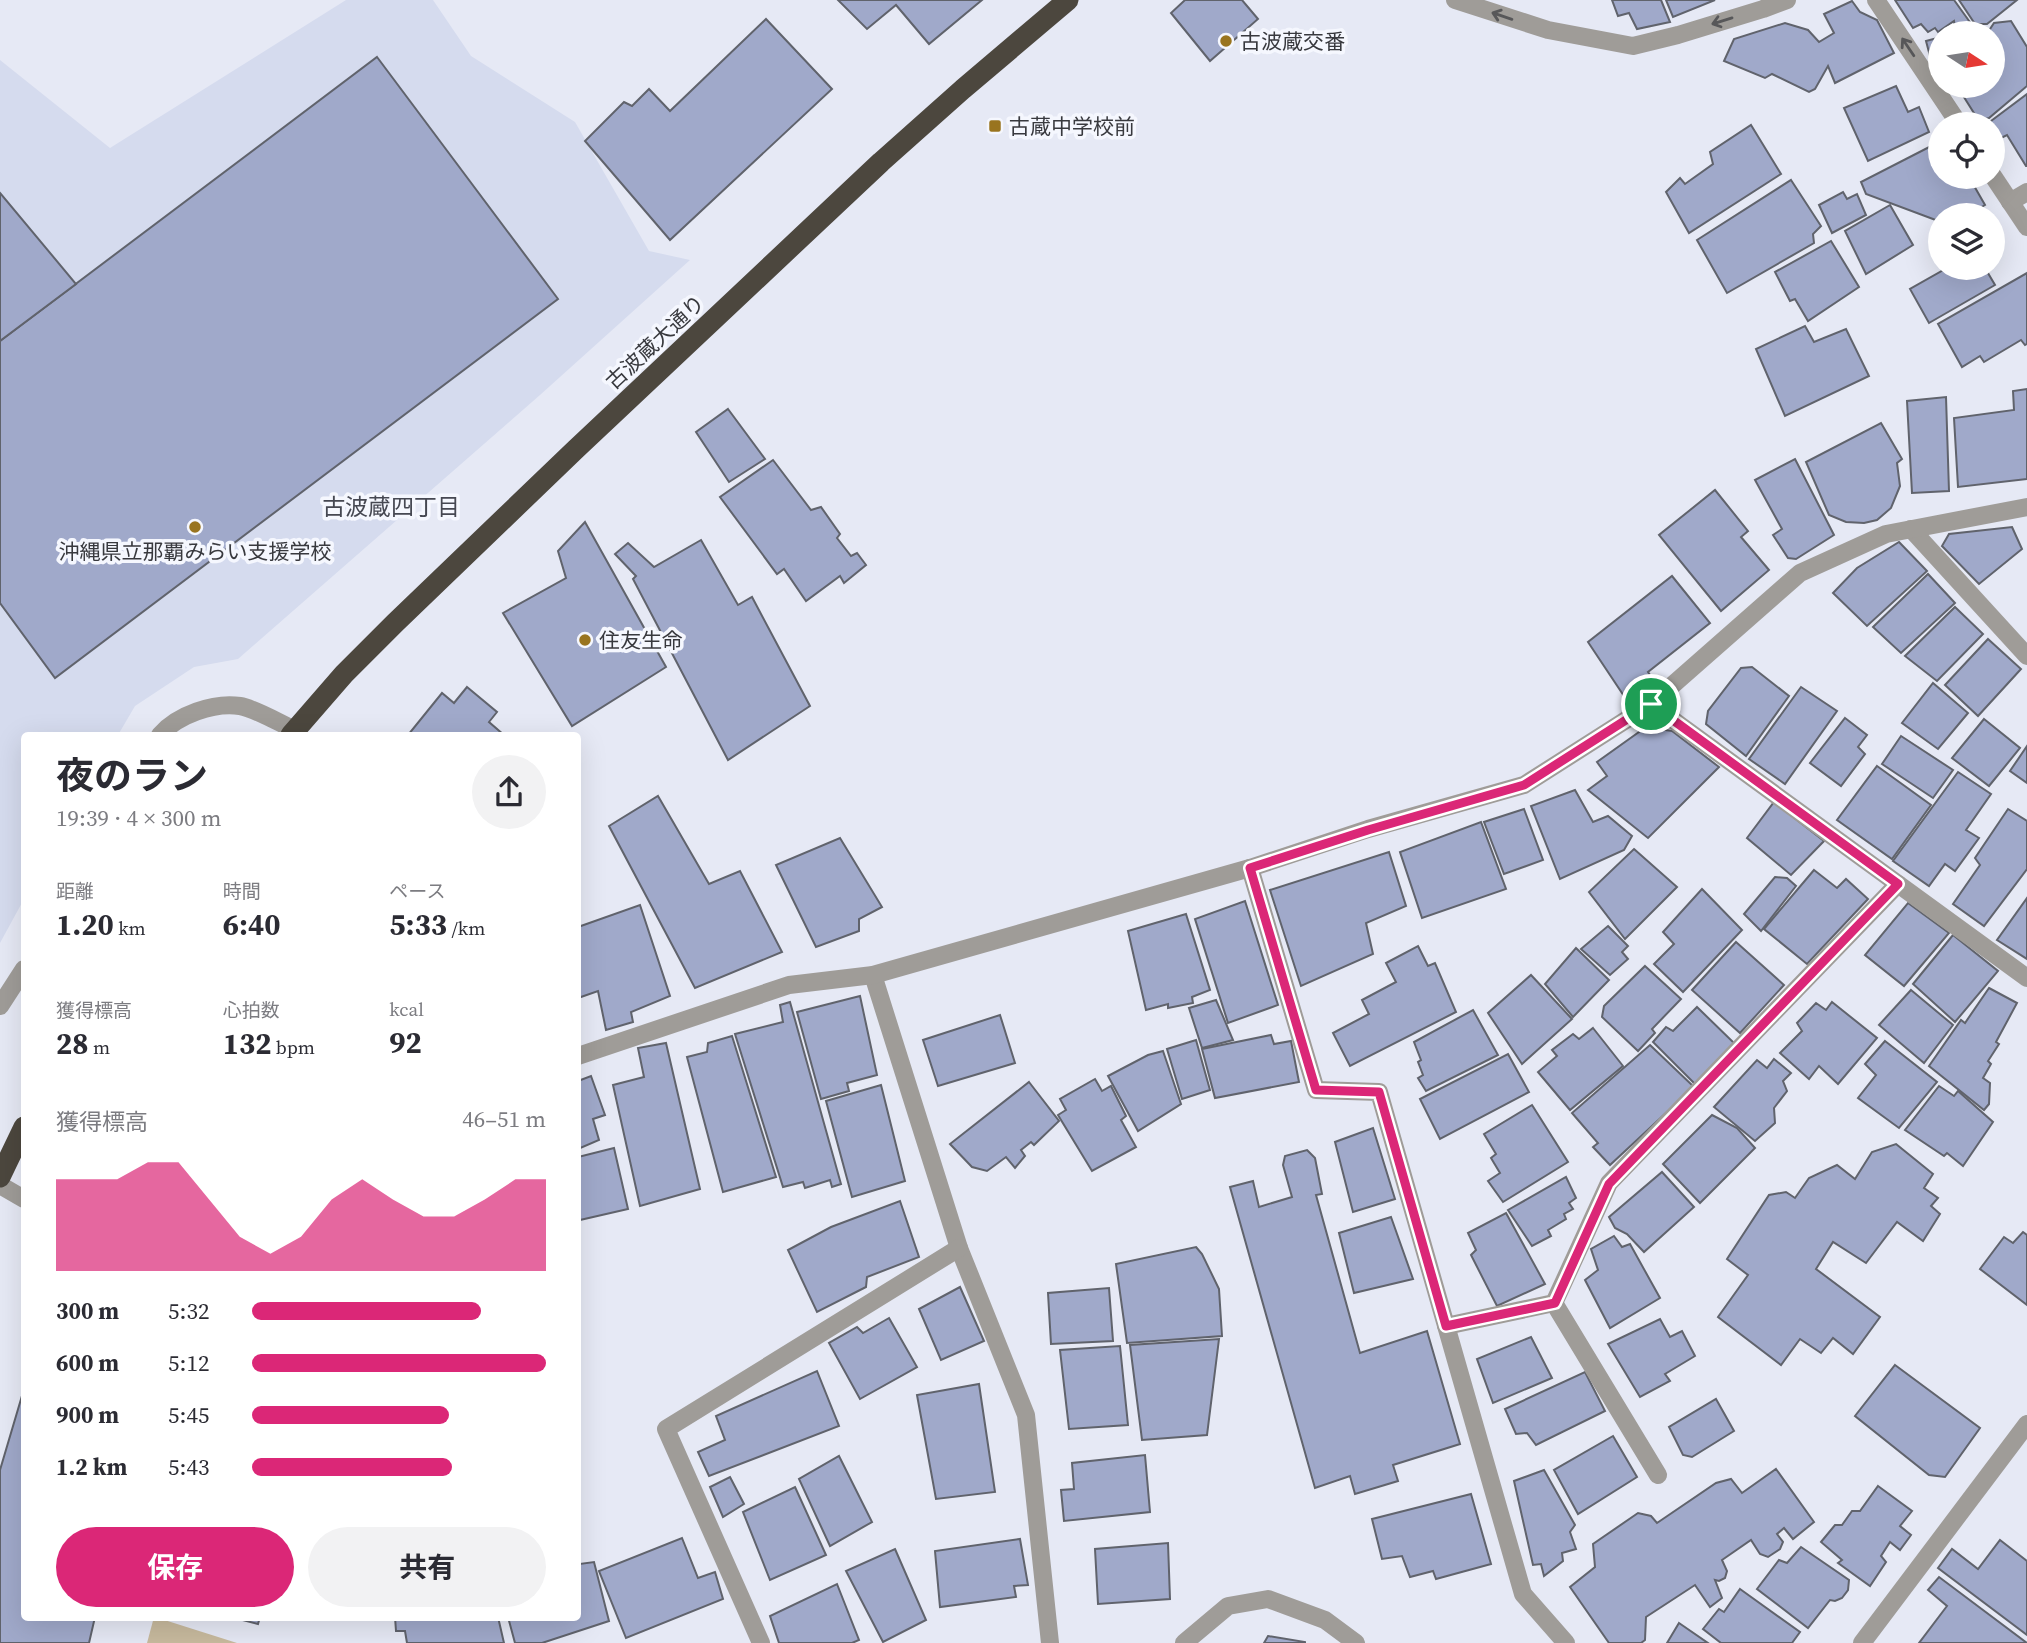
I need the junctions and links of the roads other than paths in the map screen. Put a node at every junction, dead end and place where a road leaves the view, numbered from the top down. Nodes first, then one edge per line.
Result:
1 (1068, 0) edge
2 (1455, 0) edge
3 (1787, 0) edge
4 (1876, 0) edge
5 (1951, 112) edge
6 (2002, 189) edge
7 (2027, 192) edge
8 (2010, 201) junction
9 (2027, 227) edge
10 (2027, 507) edge
11 (1911, 529) junction
12 (2027, 656) edge
13 (1651, 704) junction
14 (162, 732) edge
15 (291, 732) edge
16 (294, 732) edge
17 (1250, 868) junction
18 (1898, 884) junction
19 (21, 974) edge
20 (873, 975) junction
21 (2027, 978) edge
22 (0, 1006) edge
23 (581, 1055) edge
24 (21, 1133) edge
25 (0, 1177) edge
26 (0, 1185) edge
27 (21, 1197) edge
28 (959, 1248) junction
29 (1555, 1303) junction
30 (1446, 1326) junction
31 (2027, 1424) edge
32 (1658, 1475) dead end
33 (761, 1643) edge
34 (1050, 1643) edge
35 (1184, 1643) edge
36 (1356, 1643) edge
37 (1566, 1643) edge
38 (1862, 1643) edge

1 - 16 highway, 古波蔵大通り
3 -> 2 street
5 -> 4 street
6 - 8 street
7 - 8 street
8 - 9 street
10 - 11 street
11 - 12 street
11 - 13 street
13 - 17 street
13 - 18 street
14 - 15 street
17 - 20 street
17 - 30 street
18 - 21 street
18 - 29 street
19 - 22 street
20 - 23 street
20 - 28 street
24 - 25 highway
26 - 27 street
28 - 33 street
28 - 34 street
29 - 30 street
29 - 32 street
30 - 37 street
31 - 38 street
35 - 36 street

